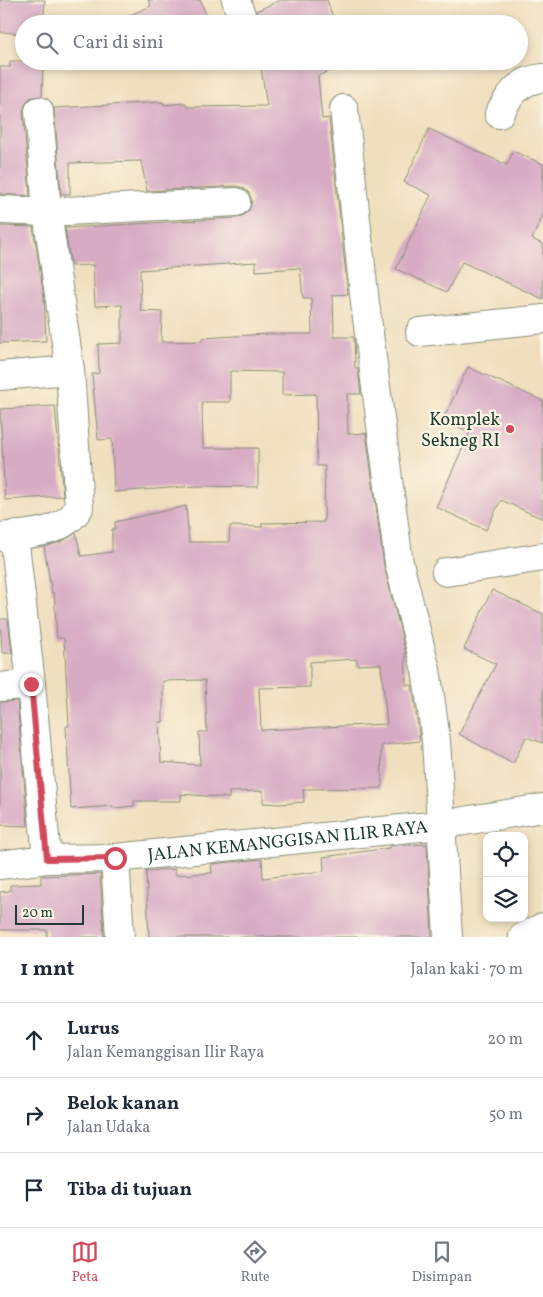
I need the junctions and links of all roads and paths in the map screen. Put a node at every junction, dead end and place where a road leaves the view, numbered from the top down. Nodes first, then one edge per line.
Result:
1 (236, 0) edge
2 (241, 15) edge
3 (543, 78) edge
4 (344, 109) dead end
5 (39, 111) dead end
6 (500, 114) dead end
7 (236, 202) dead end
8 (0, 210) edge
9 (47, 212) junction
10 (543, 319) edge
11 (420, 332) dead end
12 (70, 370) junction
13 (0, 376) edge
14 (7, 536) edge
15 (543, 557) edge
16 (446, 572) dead end
17 (31, 684) junction
18 (0, 687) edge
19 (543, 808) edge
20 (440, 825) junction
21 (115, 858) junction
22 (47, 859) junction
23 (0, 865) edge
24 (543, 927) edge
25 (120, 937) edge
26 (448, 937) edge
27 (523, 937) edge

1 - 2 street
3 - 6 street
4 - 20 street
5 - 9 street
7 - 9 street
8 - 9 street
9 - 12 street
10 - 11 street
12 - 13 street
12 - 14 street
14 - 17 street
15 - 16 street
17 - 18 street
17 - 22 street
19 - 20 street, JALAN KEMANGGISAN ILIR RAYA
20 - 21 street, JALAN KEMANGGISAN ILIR RAYA
20 - 26 street
21 - 22 street, JALAN KEMANGGISAN ILIR RAYA
21 - 25 street
22 - 23 street, JALAN KEMANGGISAN ILIR RAYA
24 - 27 street

